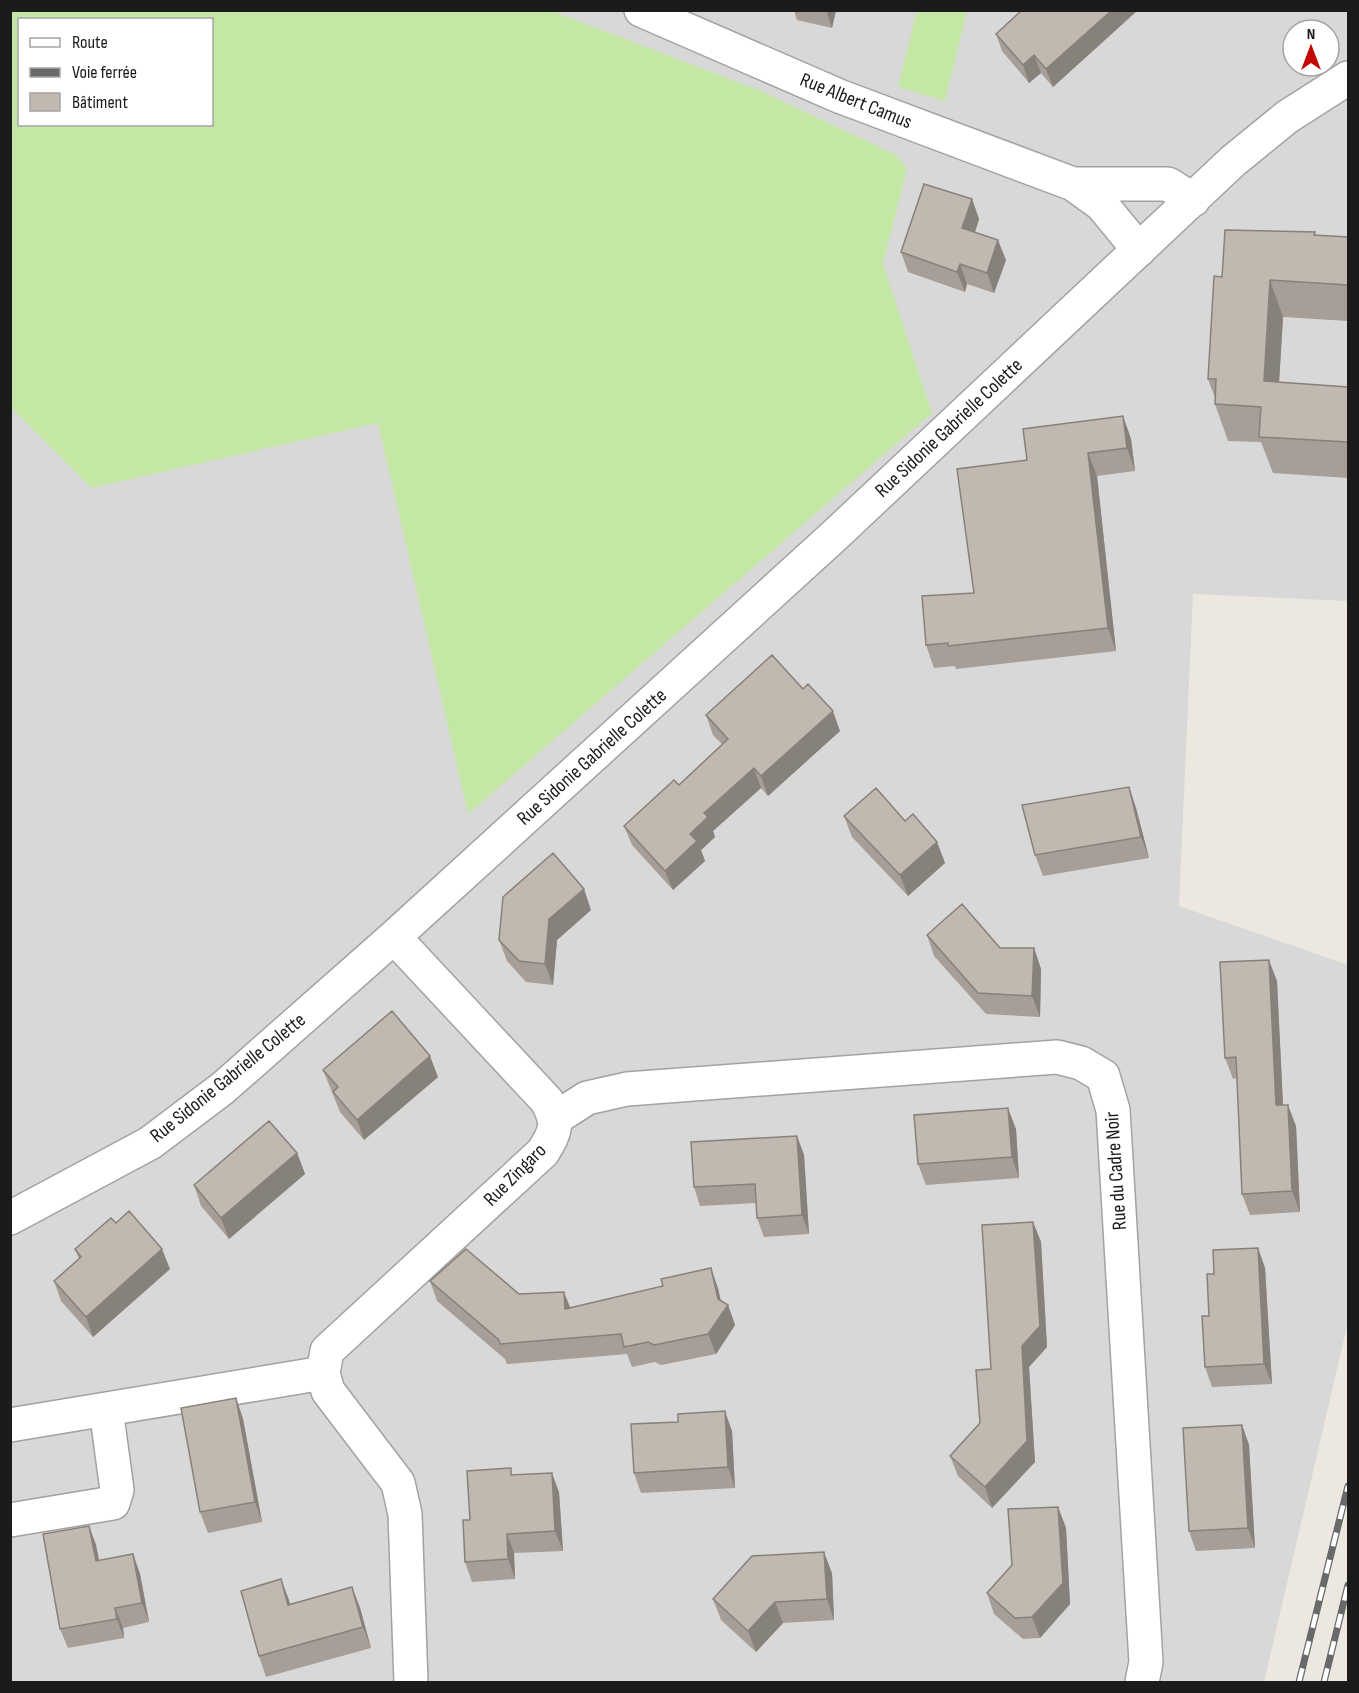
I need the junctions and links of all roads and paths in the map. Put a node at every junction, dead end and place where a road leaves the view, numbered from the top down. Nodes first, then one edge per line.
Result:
1 (641, 10) edge
2 (1348, 78) edge
3 (1073, 184) junction
4 (1193, 200) junction
5 (1139, 250) junction
6 (394, 937) junction
7 (556, 1118) junction
8 (10, 1218) edge
9 (323, 1373) junction
10 (106, 1409) junction
11 (10, 1425) edge
12 (10, 1520) edge
13 (411, 1683) edge
14 (1142, 1683) edge

1 - 3 street, Rue Albert Camus
2 - 4 street
3 - 4 street, Rue Albert Camus
3 - 5 street, Rue Albert Camus
4 - 5 street
5 - 6 street, Rue Sidonie Gabrielle Colette
6 - 7 street
6 - 8 street, Rue Sidonie Gabrielle Colette
7 - 9 street, Rue Zingaro
7 - 14 street, Rue du Cadre Noir
9 - 10 street
9 - 13 street
10 - 11 street
10 - 12 street

